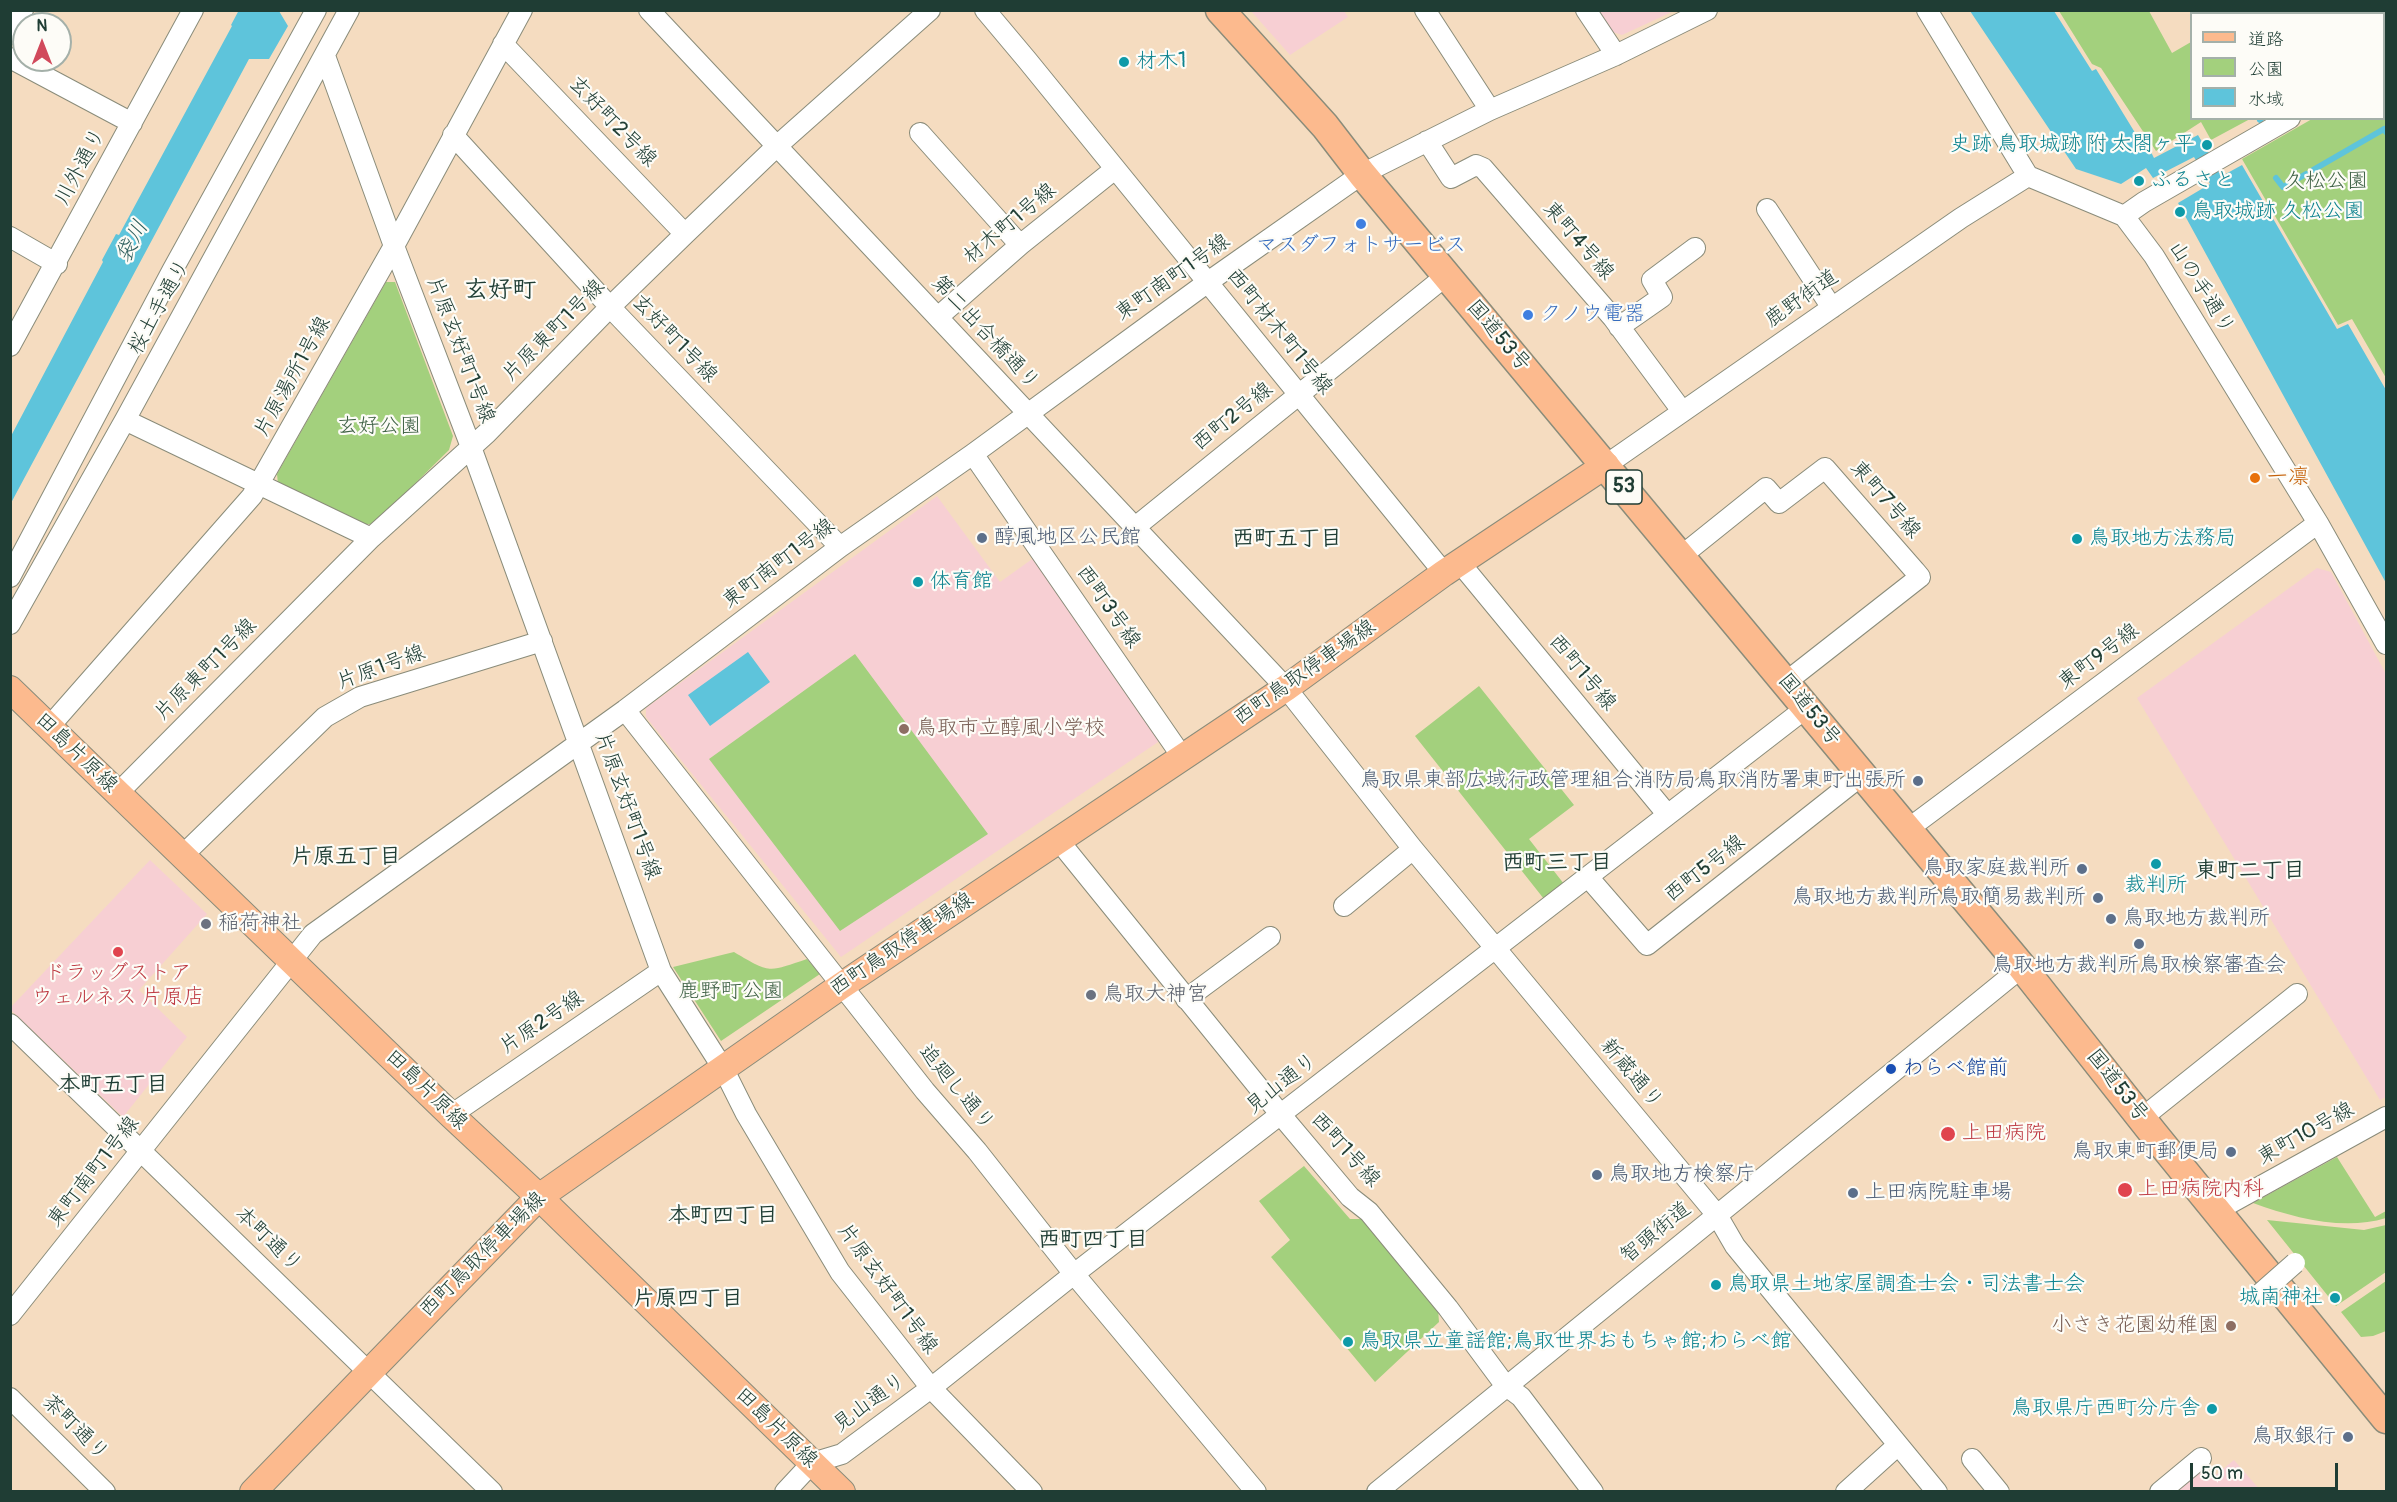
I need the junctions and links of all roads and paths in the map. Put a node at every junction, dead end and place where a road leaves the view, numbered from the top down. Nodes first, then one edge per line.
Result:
1 (23, 10) edge
2 (193, 10) edge
3 (316, 10) edge
4 (349, 10) edge
5 (522, 10) edge
6 (649, 10) edge
7 (930, 10) edge
8 (985, 10) edge
9 (1220, 10) edge
10 (1425, 10) edge
11 (1586, 10) edge
12 (1707, 10) edge
13 (1927, 10) edge
14 (10, 34) edge
15 (503, 44) junction
16 (1616, 55) junction
17 (325, 56) junction
18 (10, 58) edge
19 (1490, 110) junction
20 (2287, 120) edge
21 (132, 123) junction
22 (920, 133) dead end
23 (453, 135) junction
24 (1427, 141) junction
25 (778, 146) junction
26 (1115, 169) junction
27 (1362, 174) junction
28 (2028, 176) junction
29 (1767, 209) dead end
30 (2124, 216) junction
31 (685, 234) junction
32 (10, 237) edge
33 (1020, 245) junction
34 (394, 246) junction
35 (1695, 248) dead end
36 (57, 264) junction
37 (1447, 275) junction
38 (1208, 282) junction
39 (610, 307) junction
40 (1832, 308) junction
41 (938, 317) junction
42 (1619, 327) junction
43 (12, 339) edge
44 (1299, 395) junction
45 (1682, 411) junction
46 (1027, 412) junction
47 (109, 418) junction
48 (471, 447) junction
49 (973, 454) junction
50 (1606, 465) junction
51 (260, 483) junction
52 (2318, 523) junction
53 (1134, 528) junction
54 (371, 538) junction
55 (840, 547) junction
56 (1680, 557) junction
57 (1452, 568) junction
58 (10, 577) edge
59 (10, 624) edge
60 (542, 641) junction
61 (2386, 644) edge
62 (1786, 682) junction
63 (1286, 688) junction
64 (10, 689) edge
65 (1806, 708) junction
66 (625, 710) junction
67 (49, 727) junction
68 (579, 742) junction
69 (1183, 759) junction
70 (1862, 775) junction
71 (117, 794) junction
72 (1667, 814) junction
73 (1908, 829) junction
74 (1059, 841) junction
75 (1413, 849) junction
76 (182, 856) junction
77 (1588, 877) junction
78 (1344, 906) dead end
79 (1270, 937) dead end
80 (1495, 948) junction
81 (292, 960) junction
82 (2022, 967) junction
83 (661, 971) junction
84 (841, 986) junction
85 (2297, 994) dead end
86 (1186, 999) junction
87 (10, 1024) edge
88 (724, 1070) junction
89 (451, 1115) junction
90 (1281, 1115) junction
91 (2386, 1117) edge
92 (2142, 1118) junction
93 (142, 1150) junction
94 (539, 1197) junction
95 (2216, 1211) junction
96 (1717, 1215) junction
97 (2295, 1263) dead end
98 (1074, 1274) junction
99 (2261, 1293) dead end
100 (10, 1315) edge
101 (368, 1371) junction
102 (1505, 1385) junction
103 (931, 1388) junction
104 (10, 1398) edge
105 (2386, 1419) edge
106 (1898, 1446) junction
107 (2201, 1458) dead end
108 (1972, 1459) dead end
109 (812, 1463) junction
110 (105, 1491) edge
111 (253, 1491) edge
112 (492, 1491) edge
113 (784, 1491) edge
114 (842, 1491) edge
115 (1032, 1491) edge
116 (1256, 1491) edge
117 (1377, 1491) edge
118 (1593, 1491) edge
119 (1846, 1491) edge
120 (1937, 1491) edge
121 (1999, 1491) edge
122 (2160, 1491) edge

1 - 14 street
2 - 21 street, 川外通り
3 - 47 street
4 - 17 street, 桜土手通り
5 - 15 street, 片原湯所1号線
6 - 25 street, 第二出合橋通り
7 - 25 street, 片原東町1号線
8 - 26 street, 西町材木町1号線
9 - 27 highway, 国道53号 / 53
10 - 19 street
11 - 16 street
12 - 16 street, 東町南町1号線
13 - 28 street
15 - 23 street, 片原湯所1号線
15 - 31 street, 玄好町2号線
16 - 19 street, 東町南町1号線
17 - 34 street, 片原玄好町1号線
17 - 47 street, 桜土手通り
18 - 21 street
19 - 24 street, 東町南町1号線
20 - 30 street
21 - 36 street, 川外通り
22 - 33 street
23 - 34 street, 片原湯所1号線
23 - 39 street, 玄好町1号線
24 - 27 street, 東町南町1号線
24 - 42 street, 東町4号線
25 - 31 street, 片原東町1号線
25 - 41 street, 第二出合橋通り
26 - 33 street, 材木町1号線
26 - 38 street, 西町材木町1号線
27 - 37 highway, 国道53号 / 53
27 - 38 street, 東町南町1号線
28 - 30 street
28 - 40 street, 鹿野街道
29 - 40 street
30 - 52 street, 山の手通り
31 - 39 street, 片原東町1号線
32 - 36 street
33 - 41 street, 材木町1号線
34 - 48 street, 片原玄好町1号線
34 - 51 street, 片原湯所1号線
35 - 42 street
36 - 43 street, 川外通り
37 - 44 street, 西町2号線
37 - 50 highway, 国道53号 / 53
38 - 44 street, 西町材木町1号線
38 - 46 street, 東町南町1号線
39 - 48 street, 片原東町1号線
39 - 55 street, 玄好町1号線
40 - 45 street, 鹿野街道
41 - 46 street, 第二出合橋通り
42 - 45 street, 東町4号線
44 - 53 street, 西町2号線
44 - 57 street, 西町材木町1号線
45 - 50 street, 鹿野街道
46 - 49 street, 東町南町1号線
46 - 53 street, 第二出合橋通り
47 - 51 street
47 - 58 street
47 - 59 street, 桜土手通り
48 - 54 street, 片原東町1号線
48 - 60 street, 片原玄好町1号線
49 - 55 street, 東町南町1号線
49 - 69 street, 西町3号線
50 - 56 highway, 国道53号 / 53
50 - 57 main road, 西町鳥取停車場線
51 - 54 street
51 - 67 street, 片原湯所1号線
52 - 61 street, 山の手通り
52 - 73 street, 東町9号線
53 - 63 street, 第二出合橋通り
54 - 71 street, 片原東町1号線
55 - 66 street, 東町南町1号線
56 - 62 highway, 国道53号 / 53
56 - 62 street, 東町7号線
57 - 63 main road, 西町鳥取停車場線
57 - 72 street, 西町1号線
60 - 68 street, 片原玄好町1号線
60 - 76 street, 片原1号線
62 - 65 highway, 国道53号 / 53
63 - 69 main road, 西町鳥取停車場線
63 - 75 street, 新蔵通り
64 - 67 main road, 田島片原線
65 - 70 highway, 国道53号 / 53
65 - 72 street, 見山通り
66 - 68 street, 東町南町1号線
66 - 84 street, 追廻し通り
67 - 71 main road, 田島片原線
68 - 81 street, 東町南町1号線
68 - 83 street, 片原玄好町1号線
69 - 74 main road, 西町鳥取停車場線
70 - 73 highway, 国道53号 / 53
70 - 77 street, 西町5号線
71 - 76 main road, 田島片原線
72 - 77 street, 見山通り
73 - 82 highway, 国道53号 / 53
74 - 84 main road, 西町鳥取停車場線
74 - 86 street, 西町1号線
75 - 78 street
75 - 80 street, 新蔵通り
76 - 81 main road, 田島片原線
77 - 80 street, 見山通り
79 - 86 street
80 - 90 street, 見山通り
80 - 96 street, 新蔵通り
81 - 89 main road, 田島片原線
81 - 93 street, 東町南町1号線
82 - 92 highway, 国道53号 / 53
82 - 96 street, 智頭街道
83 - 88 street, 片原玄好町1号線
83 - 89 street, 片原2号線
84 - 88 main road, 西町鳥取停車場線
84 - 98 street, 追廻し通り
85 - 92 street
86 - 90 street, 西町1号線
87 - 93 street, 本町通り
88 - 94 main road, 西町鳥取停車場線
88 - 103 street, 片原玄好町1号線
89 - 94 main road, 田島片原線
90 - 98 street, 見山通り
90 - 102 street, 西町1号線
91 - 95 street, 東町10号線
92 - 95 highway, 国道53号 / 53
93 - 100 street, 東町南町1号線
93 - 101 street, 本町通り
94 - 101 main road, 西町鳥取停車場線
94 - 109 main road, 田島片原線
95 - 105 highway, 国道53号 / 53
96 - 102 street, 智頭街道
96 - 106 street, 新蔵通り
97 - 99 street, bridge
98 - 103 street, 見山通り
98 - 116 street, 追廻し通り
101 - 111 main road, 西町鳥取停車場線
101 - 112 street, 本町通り
102 - 117 street, 智頭街道
102 - 118 street, 西町1号線
103 - 109 street, 見山通り
103 - 115 street, 片原玄好町1号線
104 - 110 street, 茶町通り
106 - 119 street
106 - 120 street, 新蔵通り
107 - 122 street
108 - 121 street
109 - 113 street, 見山通り
109 - 114 main road, 田島片原線

